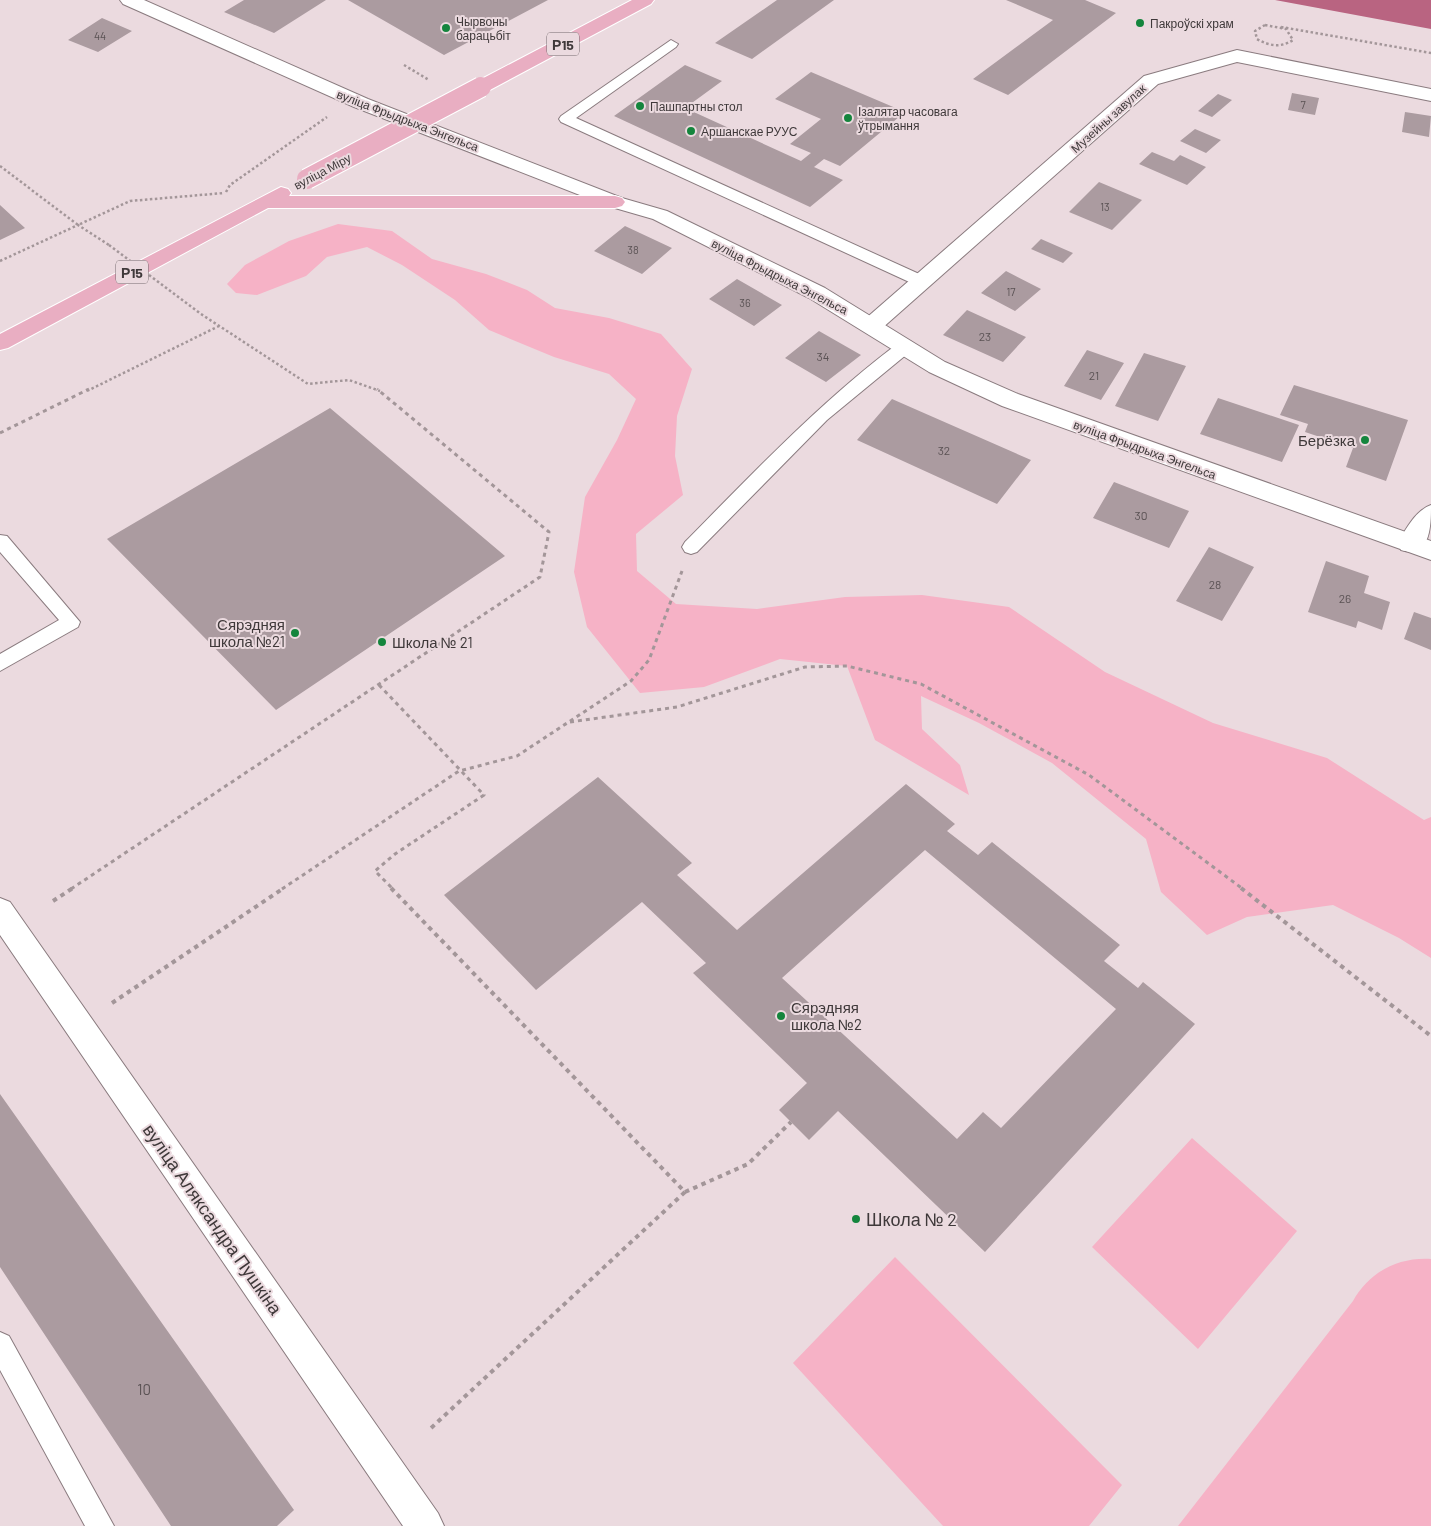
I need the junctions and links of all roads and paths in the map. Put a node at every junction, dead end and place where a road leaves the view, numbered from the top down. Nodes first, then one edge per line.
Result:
1 (129, 0) edge
2 (645, 0) edge
3 (1280, 27) dead end
4 (671, 44) dead end
5 (1431, 53) edge
6 (404, 65) dead end
7 (434, 82) dead end
8 (1431, 95) edge
9 (333, 113) dead end
10 (0, 166) edge
11 (226, 192) dead end
12 (213, 194) dead end
13 (264, 202) junction
14 (616, 202) junction
15 (78, 225) junction
16 (0, 261) edge
17 (923, 282) junction
18 (221, 325) junction
19 (872, 325) junction
20 (0, 343) edge
21 (906, 346) junction
22 (0, 433) edge
23 (1431, 514) edge
24 (1, 542) edge
25 (691, 547) dead end
26 (1421, 547) edge
27 (671, 600) dead end
28 (0, 663) edge
29 (378, 685) junction
30 (570, 722) junction
31 (459, 771) junction
32 (53, 901) dead end
33 (0, 911) edge
34 (112, 1003) dead end
35 (1431, 1036) edge
36 (791, 1122) dead end
37 (685, 1192) junction
38 (0, 1345) edge
39 (430, 1429) dead end
40 (419, 1524) edge
41 (100, 1526) edge

1 - 14 street, вуліца Фрыдрыха Энгельса
2 - 13 main road, вуліца Міру / Р15, bridge
3 - 5 path
4 - 17 lane
6 - 7 path
8 - 17 street, Музейны завулак
9 - 11 path
10 - 15 path
12 - 15 path
13 - 14 main road
13 - 20 main road, вуліца Міру / Р15
14 - 19 street, вуліца Фрыдрыха Энгельса
15 - 16 path
15 - 18 path, bridge
17 - 19 street, Музейны завулак
18 - 22 path
18 - 29 path
19 - 21 street, вуліца Фрыдрыха Энгельса
21 - 25 lane
21 - 26 street, вуліца Фрыдрыха Энгельса
23 - 26 street
24 - 28 lane
27 - 30 path
29 - 31 path
29 - 32 path
30 - 31 path
30 - 35 path
31 - 34 path
31 - 37 path
33 - 40 street, вуліца Аляксандра Пушкіна
36 - 37 path
37 - 39 path
38 - 41 lane

